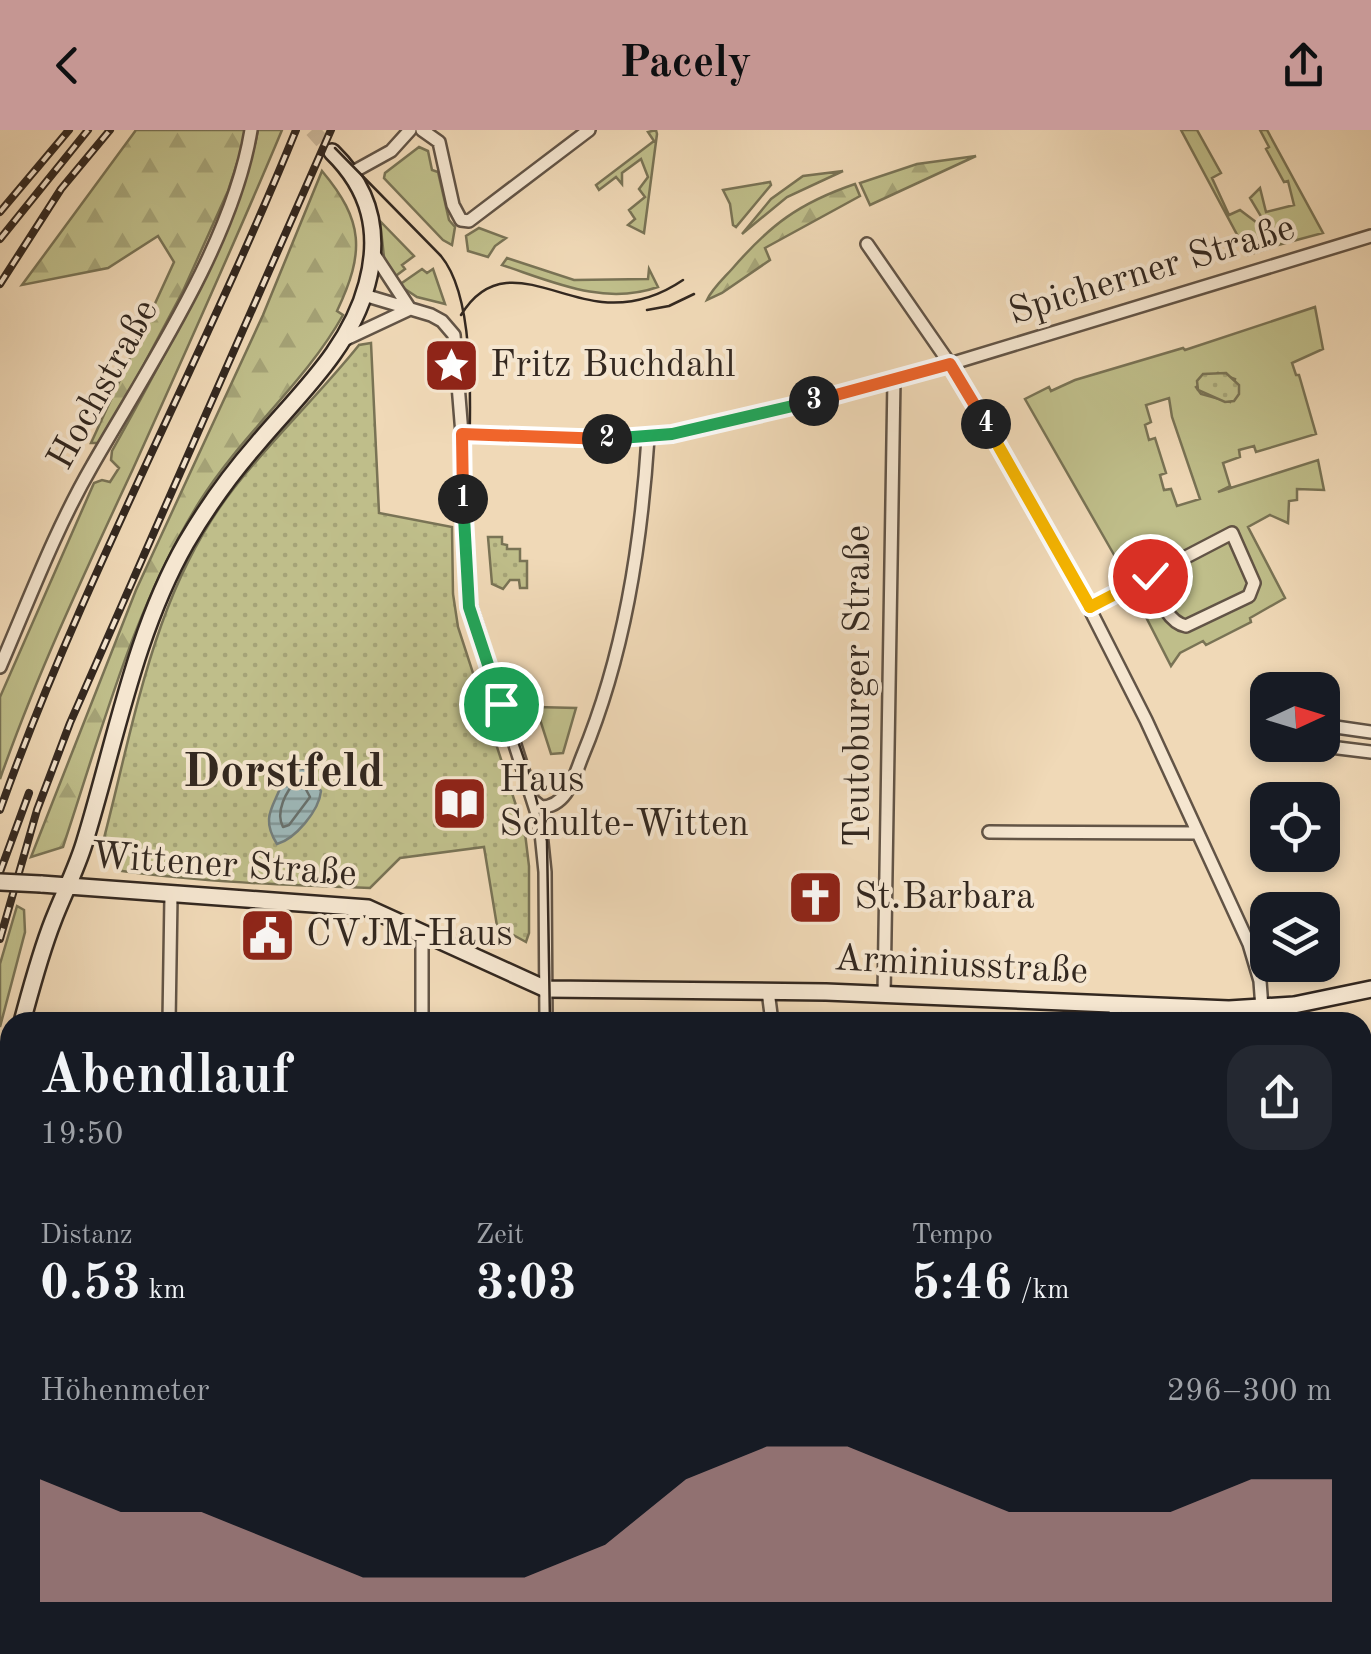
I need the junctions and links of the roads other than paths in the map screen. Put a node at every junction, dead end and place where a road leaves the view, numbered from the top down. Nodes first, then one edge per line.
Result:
1 (251, 130) edge
2 (410, 130) edge
3 (422, 130) edge
4 (589, 130) edge
5 (332, 152) tunnel mouth
6 (353, 172) junction
7 (1371, 236) edge
8 (867, 244) dead end
9 (374, 251) junction
10 (364, 295) junction
11 (410, 309) junction
12 (345, 340) junction
13 (950, 364) junction
14 (894, 379) junction
15 (462, 434) junction
16 (648, 438) junction
17 (1150, 576) junction
18 (1090, 607) junction
19 (0, 668) edge
20 (1340, 728) edge
21 (1371, 732) edge
22 (1340, 748) edge
23 (1371, 752) edge
24 (534, 801) junction
25 (989, 832) dead end
26 (1197, 832) junction
27 (0, 882) edge
28 (67, 887) junction
29 (172, 896) junction
30 (422, 933) junction
31 (546, 990) junction
32 (768, 990) junction
33 (1371, 990) edge
34 (884, 994) junction
35 (25, 1012) edge
36 (169, 1012) edge
37 (422, 1012) edge
38 (546, 1012) edge
39 (771, 1012) edge
40 (1093, 1012) edge
41 (1262, 1012) edge
42 (1277, 1012) edge

1 - 19 street, Hochstraße
2 - 6 street
3 - 4 street
5 - 6 main road
6 - 9 main road
7 - 13 street, Spicherner Straße
8 - 13 street
9 - 10 main road
9 - 11 street
10 - 11 street
10 - 12 main road
11 - 12 street
11 - 15 street
12 - 28 main road
13 - 14 street, Spicherner Straße
13 - 18 street
14 - 16 street, Spicherner Straße
14 - 34 street, Teutoburger Straße
15 - 16 street, Spicherner Straße
15 - 24 street
16 - 24 street
17 - 17 street
17 - 18 street
18 - 26 street
20 - 21 street
22 - 23 street
24 - 31 street
25 - 26 street
26 - 41 street
27 - 28 main road, Wittener Straße, bridge
28 - 29 main road, Wittener Straße
28 - 35 main road
29 - 30 main road, Wittener Straße
29 - 36 street
30 - 31 main road, Wittener Straße
30 - 37 street
31 - 32 main road, Arminiusstraße
31 - 38 street
32 - 34 main road, Arminiusstraße
32 - 39 street
33 - 42 main road, Arminiusstraße
34 - 40 main road, Arminiusstraße

